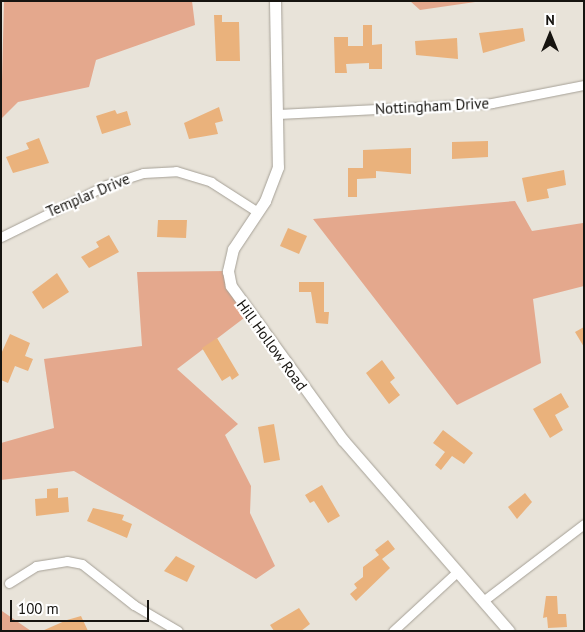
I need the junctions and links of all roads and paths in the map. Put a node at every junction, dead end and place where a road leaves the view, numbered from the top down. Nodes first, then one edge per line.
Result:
1 (275, 1) edge
2 (584, 85) edge
3 (278, 114) junction
4 (258, 212) junction
5 (1, 236) edge
6 (584, 524) edge
7 (457, 572) junction
8 (10, 583) dead end
9 (483, 602) junction
10 (178, 631) edge
11 (393, 631) edge
12 (509, 631) edge

1 - 3 street, Hill Hollow Road
2 - 3 street, Nottingham Drive
3 - 4 street, Hill Hollow Road
4 - 5 street, Templar Drive
4 - 7 street, Hill Hollow Road
6 - 9 street
7 - 9 street, Hill Hollow Road
7 - 11 street
8 - 10 street
9 - 12 street, Hill Hollow Road

